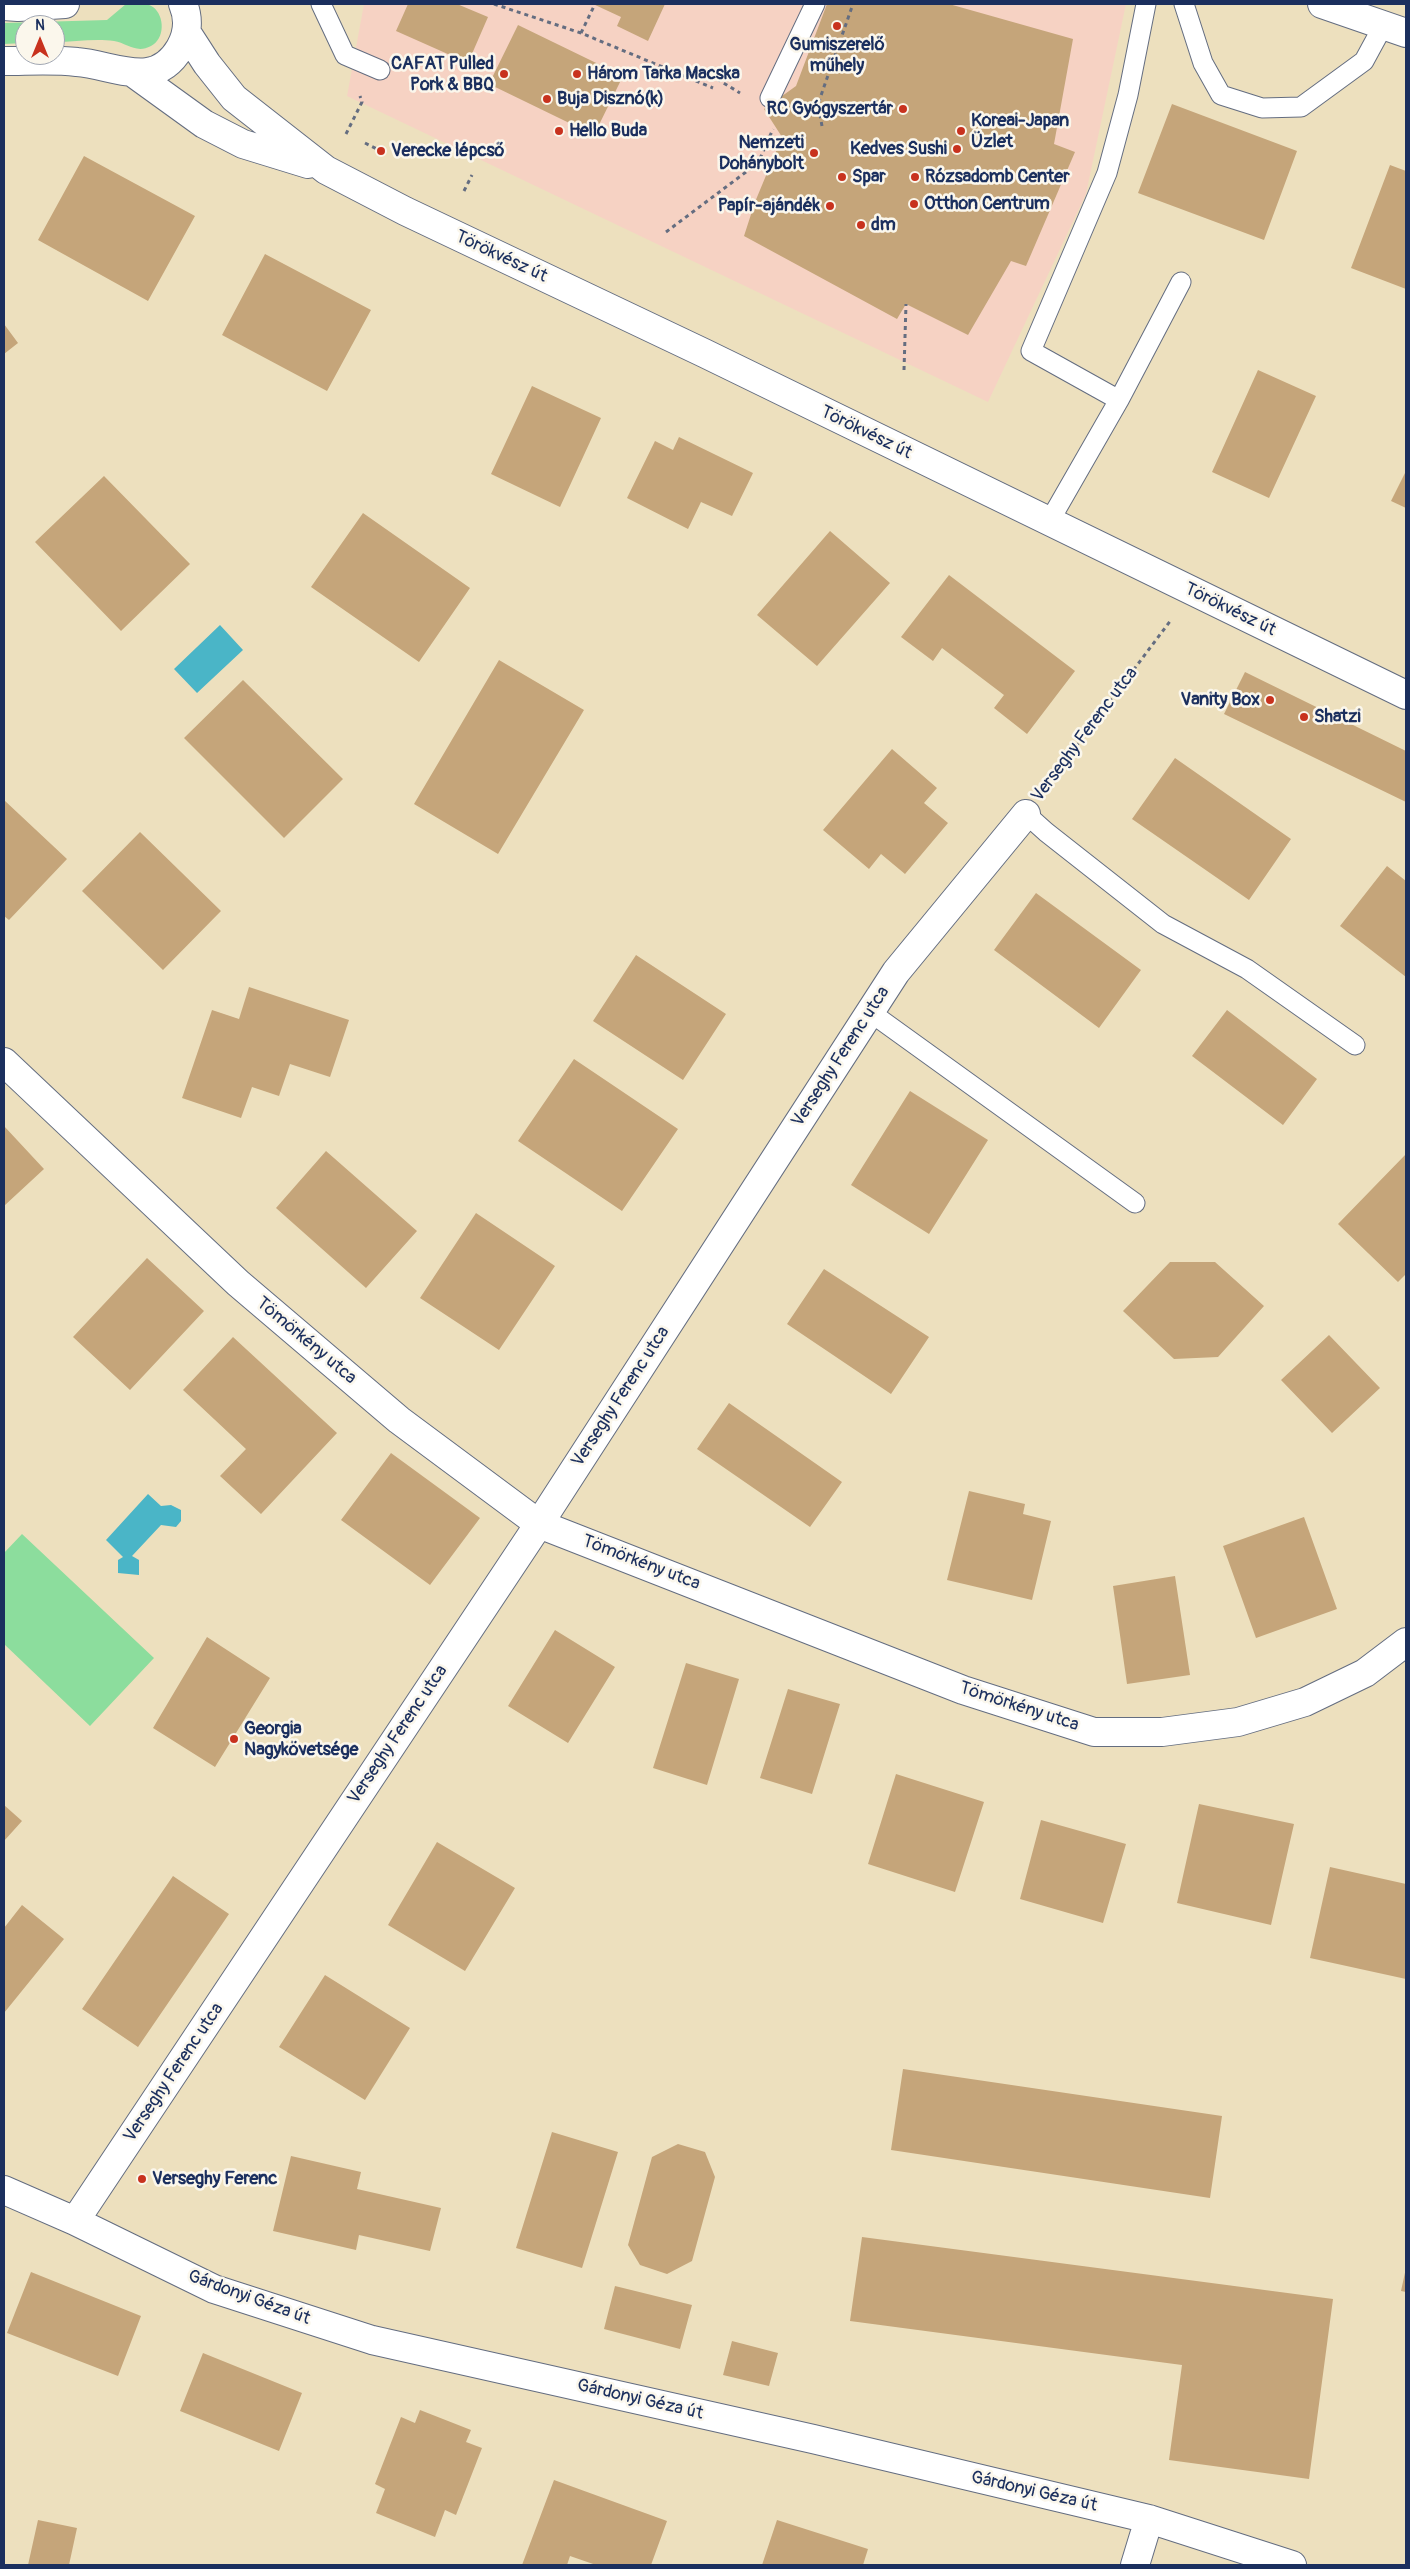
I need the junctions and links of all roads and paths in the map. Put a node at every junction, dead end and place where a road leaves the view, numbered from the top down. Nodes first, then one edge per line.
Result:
1 (65, 4) edge
2 (321, 4) edge
3 (494, 4) edge
4 (595, 4) edge
5 (814, 4) edge
6 (852, 4) edge
7 (1146, 4) edge
8 (1184, 4) edge
9 (1322, 4) edge
10 (4, 6) edge
11 (189, 16) edge
12 (1395, 29) edge
13 (580, 33) junction
14 (4, 61) edge
15 (380, 70) dead end
16 (132, 72) junction
17 (717, 79) dead end
18 (713, 88) dead end
19 (359, 93) dead end
20 (746, 98) dead end
21 (770, 98) dead end
22 (775, 125) dead end
23 (822, 126) dead end
24 (346, 134) dead end
25 (365, 143) dead end
26 (381, 150) dead end
27 (326, 170) junction
28 (472, 175) dead end
29 (464, 191) dead end
30 (666, 232) dead end
31 (1181, 282) dead end
32 (906, 304) dead end
33 (904, 370) dead end
34 (1119, 400) junction
35 (1049, 522) junction
36 (1191, 591) junction
37 (1406, 695) edge
38 (1026, 814) junction
39 (870, 1012) junction
40 (1355, 1045) dead end
41 (4, 1062) edge
42 (1135, 1203) dead end
43 (539, 1524) junction
44 (1406, 1642) edge
45 (4, 2190) edge
46 (76, 2221) junction
47 (1149, 2519) junction
48 (1135, 2565) edge
49 (1292, 2565) edge

1 - 10 street
2 - 15 lane
3 - 13 path
4 - 13 path
5 - 21 lane
6 - 23 path
7 - 34 lane
8 - 12 lane
9 - 12 street
11 - 16 street
11 - 27 street, Törökvész út
13 - 18 path
14 - 16 street
16 - 27 street, Törökvész út
17 - 20 path
19 - 24 path
22 - 30 path
25 - 26 path
27 - 35 street, Törökvész út
28 - 29 path
31 - 34 lane
32 - 33 path
34 - 35 lane
35 - 36 street, Törökvész út
36 - 37 street, Törökvész út
36 - 38 path, Verseghy Ferenc utca
38 - 39 street, Verseghy Ferenc utca
38 - 40 lane
39 - 42 lane
39 - 43 street, Verseghy Ferenc utca
41 - 43 street, Tömörkény utca
43 - 44 street, Tömörkény utca
43 - 46 street, Verseghy Ferenc utca
45 - 46 street, Gárdonyi Géza út
46 - 47 street, Gárdonyi Géza út
47 - 48 street
47 - 49 street, Gárdonyi Géza út

